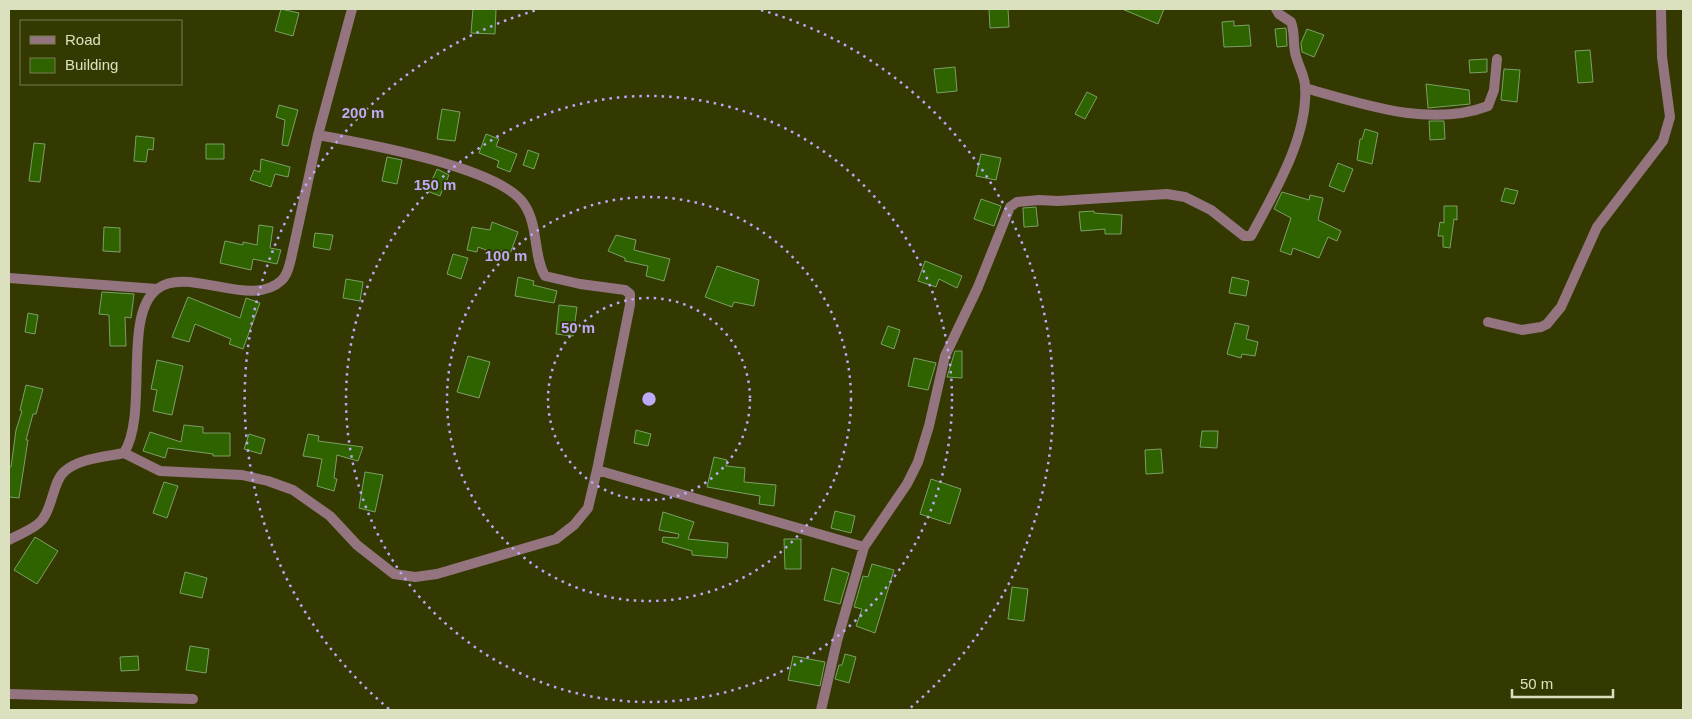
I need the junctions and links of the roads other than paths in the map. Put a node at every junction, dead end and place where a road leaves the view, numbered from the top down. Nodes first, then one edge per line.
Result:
1 (352, 9) edge
2 (1276, 9) edge
3 (1661, 9) edge
4 (1497, 59) dead end
5 (1305, 88) junction
6 (318, 135) junction
7 (9, 278) edge
8 (157, 289) junction
9 (1488, 322) dead end
10 (124, 453) junction
11 (597, 470) junction
12 (9, 540) edge
13 (864, 547) junction
14 (9, 694) edge
15 (194, 699) dead end
16 (821, 710) edge

1 - 6 street
2 - 5 street
3 - 9 street
4 - 5 street
5 - 13 street
6 - 8 street
6 - 11 street
7 - 8 street
8 - 10 street
10 - 11 street
10 - 12 street
11 - 13 street
13 - 16 street
14 - 15 street

